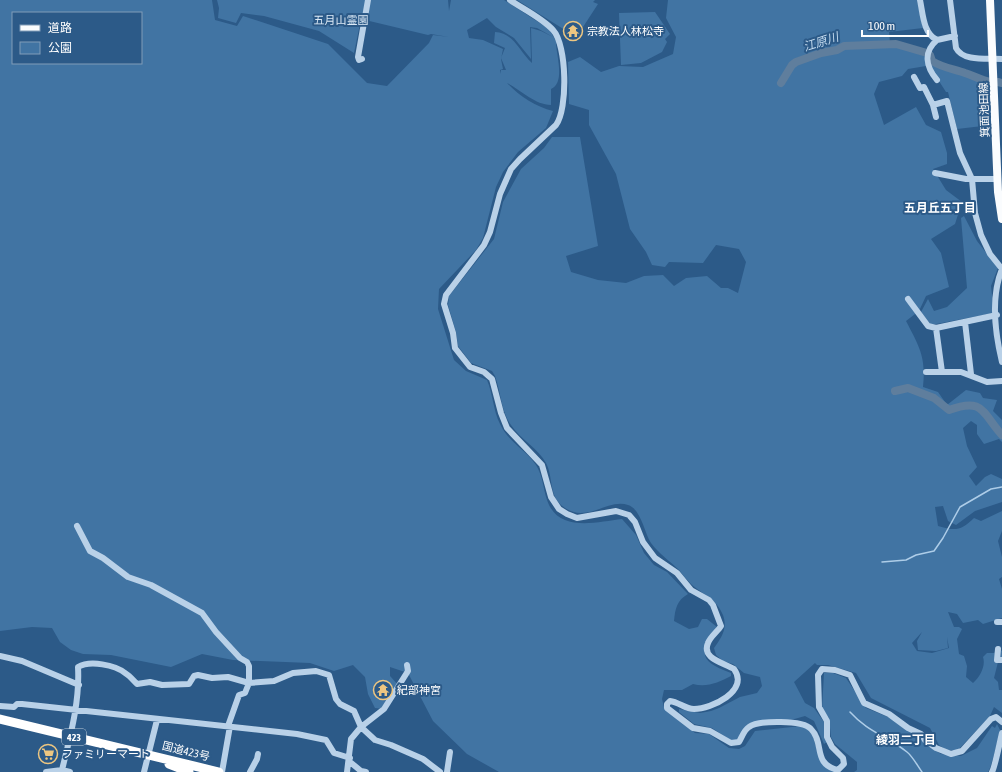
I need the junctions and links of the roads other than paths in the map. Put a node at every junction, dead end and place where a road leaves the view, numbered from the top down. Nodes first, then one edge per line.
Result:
1 (368, 0) edge
2 (510, 0) edge
3 (920, 0) edge
4 (950, 0) edge
5 (990, 0) edge
6 (955, 36) junction
7 (937, 40) junction
8 (992, 58) junction
9 (362, 59) dead end
10 (1002, 59) edge
11 (914, 77) dead end
12 (937, 80) dead end
13 (933, 105) junction
14 (936, 117) dead end
15 (935, 173) dead end
16 (999, 177) edge
17 (972, 179) junction
18 (1002, 219) edge
19 (1002, 269) edge
20 (908, 299) dead end
21 (997, 316) junction
22 (965, 322) junction
23 (936, 328) junction
24 (999, 332) edge
25 (1002, 362) edge
26 (926, 372) dead end
27 (942, 372) junction
28 (971, 374) junction
29 (1002, 381) edge
30 (77, 526) dead end
31 (998, 649) dead end
32 (0, 656) edge
33 (1002, 660) edge
34 (407, 665) dead end
35 (249, 683) junction
36 (79, 684) junction
37 (0, 706) edge
38 (75, 710) junction
39 (0, 719) edge
40 (157, 720) junction
41 (1002, 722) edge
42 (229, 726) junction
43 (361, 727) junction
44 (1002, 733) edge
45 (70, 737) junction
46 (450, 752) dead end
47 (258, 754) dead end
48 (148, 755) junction
49 (350, 760) junction
50 (176, 761) junction
51 (62, 770) junction
52 (46, 772) edge
53 (70, 772) edge
54 (144, 772) edge
55 (191, 772) edge
56 (206, 772) edge
57 (219, 772) edge
58 (222, 772) edge
59 (250, 772) edge
60 (348, 772) edge
61 (366, 772) edge
62 (440, 772) edge
63 (447, 772) edge
64 (992, 772) edge

1 - 9 street
2 - 41 street
3 - 7 street
4 - 6 street
5 - 8 main road, 箕面池田線
6 - 7 street
6 - 8 street
7 - 12 street
8 - 10 street
8 - 16 main road, 箕面池田線
11 - 13 street
13 - 14 street
13 - 17 street
15 - 17 street
16 - 17 street
16 - 18 main road, 箕面池田線
17 - 19 street
19 - 21 street
20 - 23 street
21 - 22 street
21 - 24 street
22 - 23 street
22 - 28 street
23 - 27 street
24 - 25 street
26 - 27 street
27 - 28 street
28 - 29 street
30 - 35 street
31 - 33 street
32 - 36 street
34 - 43 street
35 - 36 street
35 - 42 street
35 - 43 street
36 - 38 street
37 - 38 street
38 - 40 street
38 - 45 street
39 - 45 highway, 国道423号 / 423
40 - 42 street
40 - 48 street
42 - 49 street
42 - 58 street
43 - 49 street
43 - 62 street
44 - 64 street
45 - 48 highway, 国道423号 / 423
45 - 51 street
46 - 63 street
47 - 59 street
48 - 50 highway, 国道423号 / 423
48 - 54 street
48 - 55 highway, 国道423号 / 423
49 - 60 street
49 - 61 street
50 - 56 highway
50 - 57 highway, 国道423号 / 423
51 - 52 street
51 - 53 street

